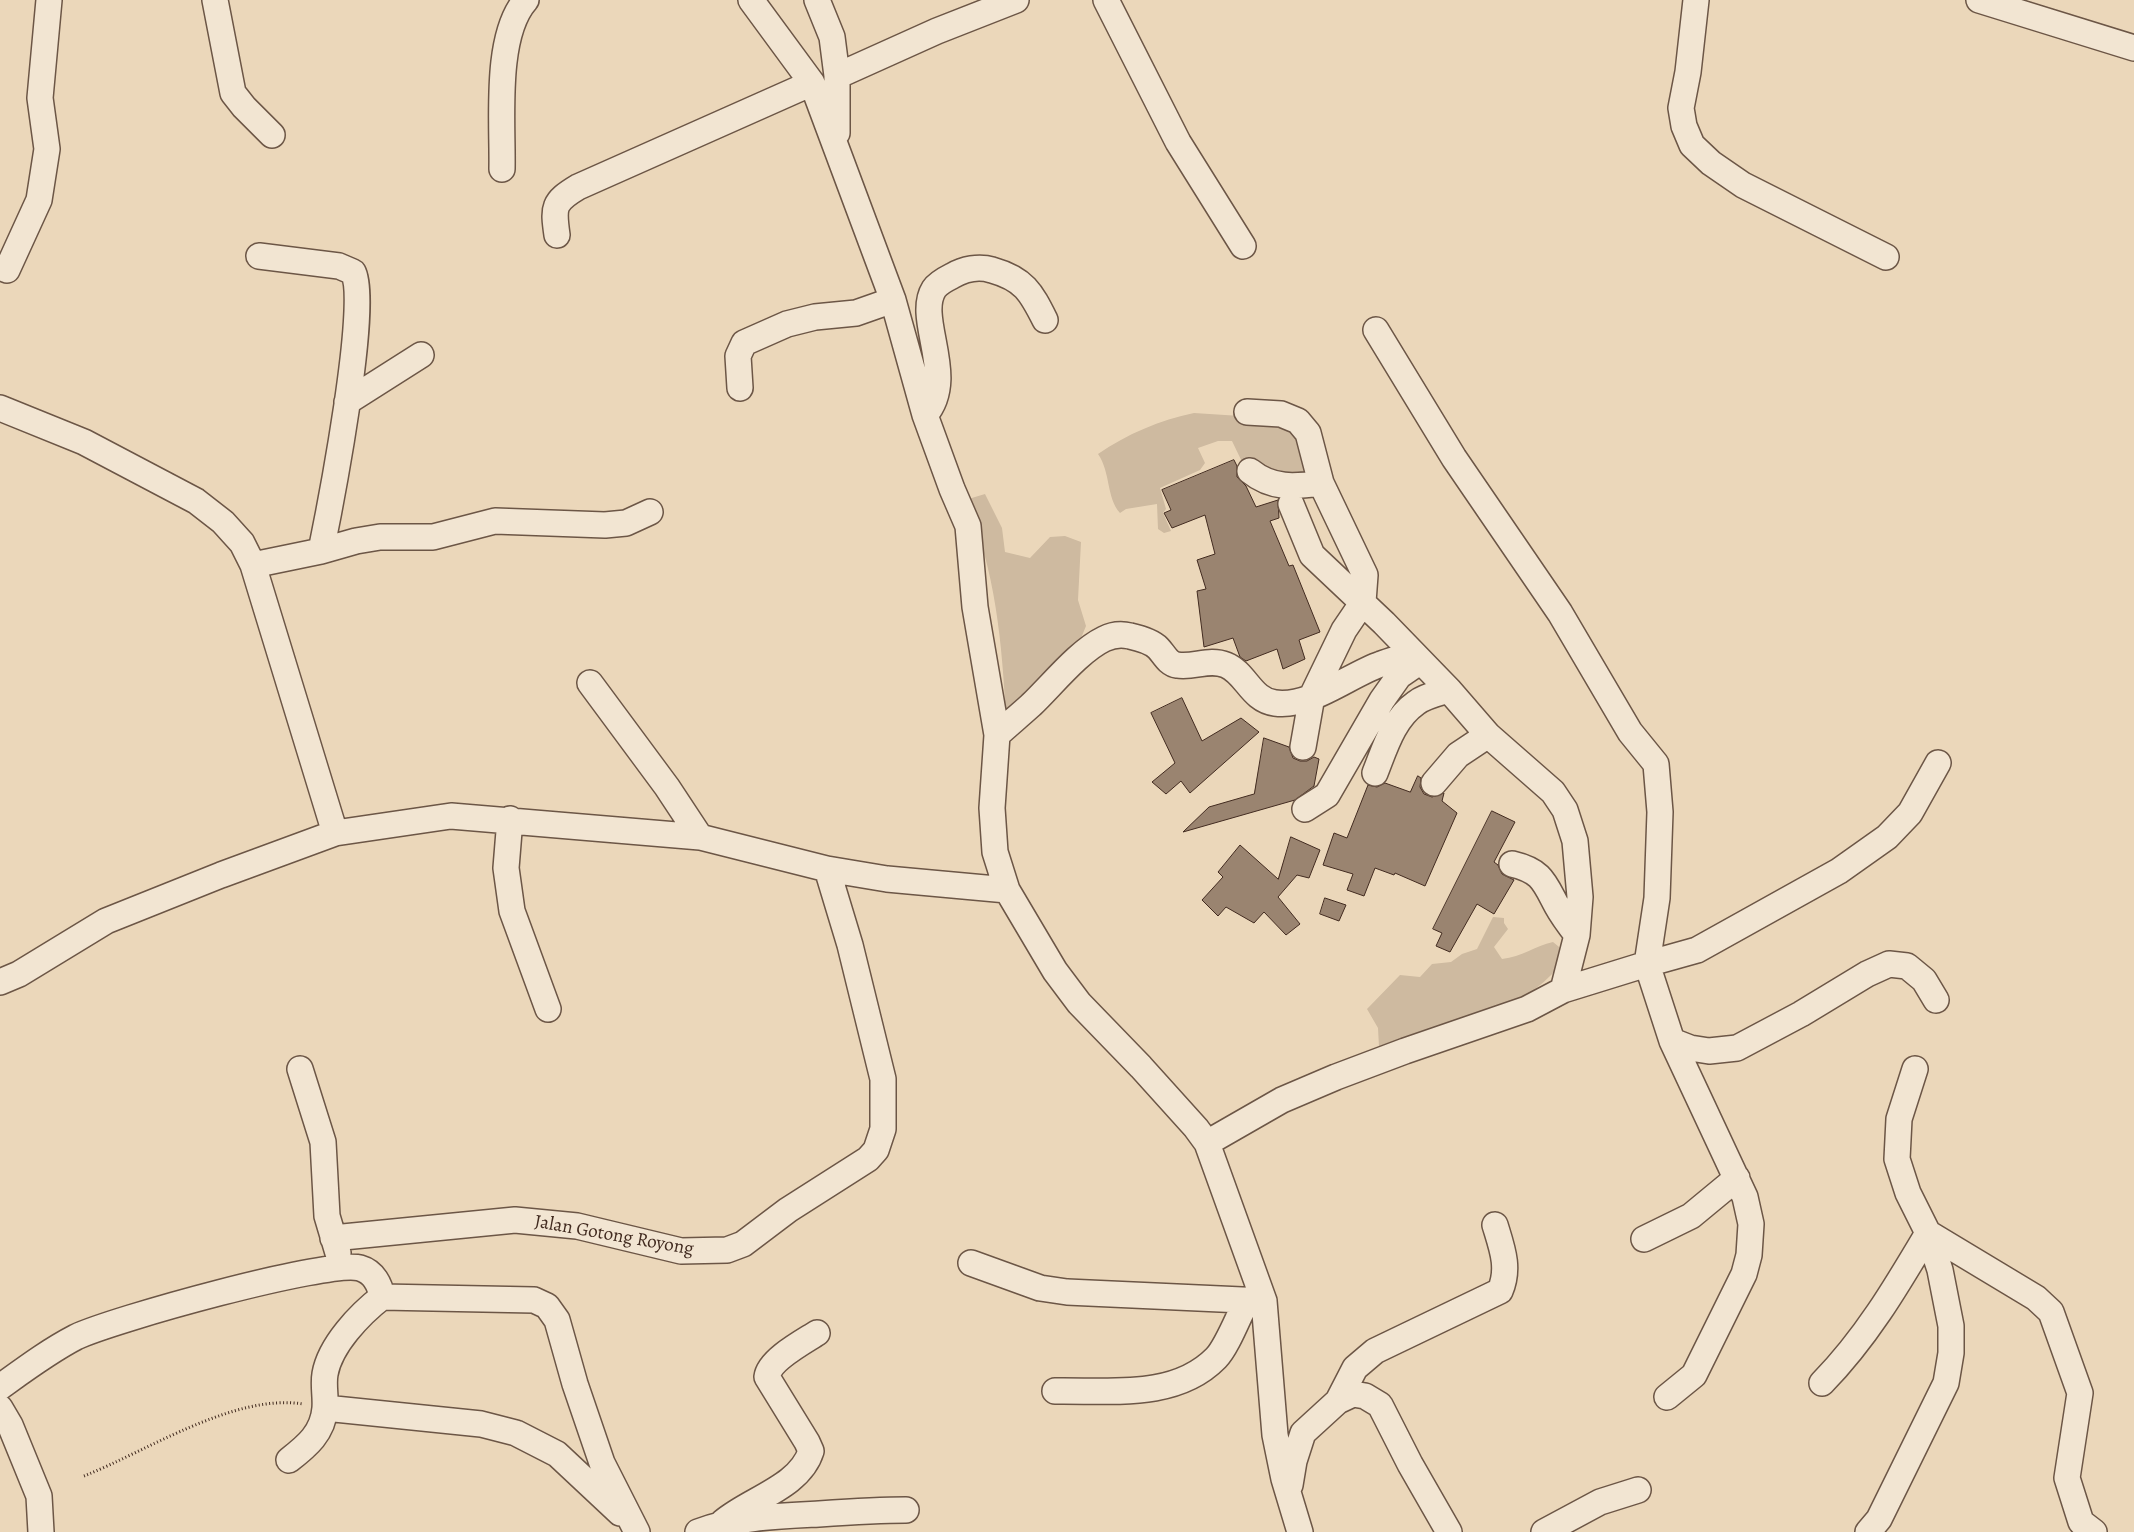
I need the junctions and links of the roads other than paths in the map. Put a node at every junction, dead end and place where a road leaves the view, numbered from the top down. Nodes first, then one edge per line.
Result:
1 (49, 0) edge
2 (215, 0) edge
3 (526, 0) edge
4 (751, 0) edge
5 (817, 0) edge
6 (1016, 0) edge
7 (1106, 0) edge
8 (1696, 0) edge
9 (1979, 0) edge
10 (2134, 48) edge
11 (837, 76) junction
12 (812, 83) junction
13 (272, 135) dead end
14 (836, 145) junction
15 (502, 169) dead end
16 (558, 236) dead end
17 (1243, 246) dead end
18 (259, 256) dead end
19 (1886, 257) dead end
20 (7, 270) dead end
21 (893, 300) junction
22 (1045, 320) dead end
23 (1376, 330) dead end
24 (421, 355) dead end
25 (740, 388) dead end
26 (346, 402) junction
27 (0, 408) edge
28 (1247, 412) dead end
29 (926, 415) junction
30 (1250, 471) dead end
31 (1321, 483) junction
32 (1290, 504) dead end
33 (650, 512) dead end
34 (321, 551) junction
35 (253, 565) junction
36 (1363, 602) junction
37 (1418, 658) junction
38 (590, 683) dead end
39 (1449, 690) junction
40 (1312, 696) junction
41 (997, 735) junction
42 (1488, 735) junction
43 (1303, 747) dead end
44 (1938, 763) dead end
45 (1375, 773) dead end
46 (1434, 782) dead end
47 (1305, 809) dead end
48 (510, 819) junction
49 (336, 833) junction
50 (700, 837) junction
51 (1512, 864) dead end
52 (827, 869) junction
53 (1007, 890) junction
54 (1577, 935) junction
55 (1647, 964) junction
56 (0, 982) edge
57 (1563, 990) junction
58 (1936, 1000) dead end
59 (548, 1009) dead end
60 (1672, 1041) junction
61 (300, 1069) dead end
62 (1915, 1069) dead end
63 (1206, 1144) junction
64 (1737, 1178) junction
65 (1495, 1225) dead end
66 (1928, 1232) junction
67 (333, 1238) junction
68 (1644, 1239) dead end
69 (971, 1263) dead end
70 (343, 1267) junction
71 (382, 1297) junction
72 (1255, 1300) junction
73 (817, 1333) dead end
74 (1822, 1383) dead end
75 (0, 1387) edge
76 (1055, 1391) dead end
77 (1667, 1397) dead end
78 (1338, 1401) junction
79 (0, 1408) edge
80 (325, 1408) junction
81 (290, 1460) dead end
82 (1638, 1490) dead end
83 (1288, 1493) junction
84 (906, 1510) dead end
85 (723, 1522) junction
86 (636, 1529) edge
87 (41, 1532) edge
88 (698, 1532) edge
89 (1300, 1532) edge
90 (1449, 1532) edge
91 (1544, 1532) edge
92 (1868, 1532) edge
93 (2094, 1532) edge

1 - 20 street
2 - 13 street
3 - 15 street
4 - 12 street
5 - 11 street
6 - 11 street
7 - 17 street
8 - 19 street
9 - 10 street
11 - 14 street
12 - 14 street
12 - 16 street
14 - 21 street
18 - 26 street
21 - 25 street
21 - 29 street
22 - 29 street
23 - 55 street
24 - 26 street
26 - 34 street
27 - 35 street
28 - 31 street
29 - 41 street
30 - 31 street
31 - 36 street
32 - 36 street
33 - 34 street
34 - 35 street
35 - 49 street
36 - 37 street
36 - 40 street
37 - 39 street
37 - 40 street
37 - 47 street
38 - 50 street
39 - 42 street
39 - 45 street
40 - 41 street
40 - 43 street
41 - 53 street
42 - 46 street
42 - 54 street
44 - 55 street
48 - 49 street
48 - 50 street
48 - 59 street
49 - 56 street
50 - 52 street
51 - 54 street
52 - 53 street
52 - 67 street, Jalan Gotong Royong
53 - 63 street
54 - 57 street
55 - 57 street
55 - 60 street
57 - 63 street
58 - 60 street
60 - 64 street
61 - 67 street
62 - 66 street
63 - 72 street
64 - 68 street
64 - 77 street
65 - 78 street
66 - 74 street
66 - 92 street
66 - 93 street
67 - 70 street
69 - 72 street
70 - 71 street
70 - 75 street
71 - 80 street
71 - 86 street
72 - 76 street
72 - 83 street
73 - 85 street
78 - 83 street
78 - 90 street
79 - 87 street
80 - 81 street
80 - 86 street
82 - 91 street
83 - 89 street
84 - 85 street
85 - 88 street

